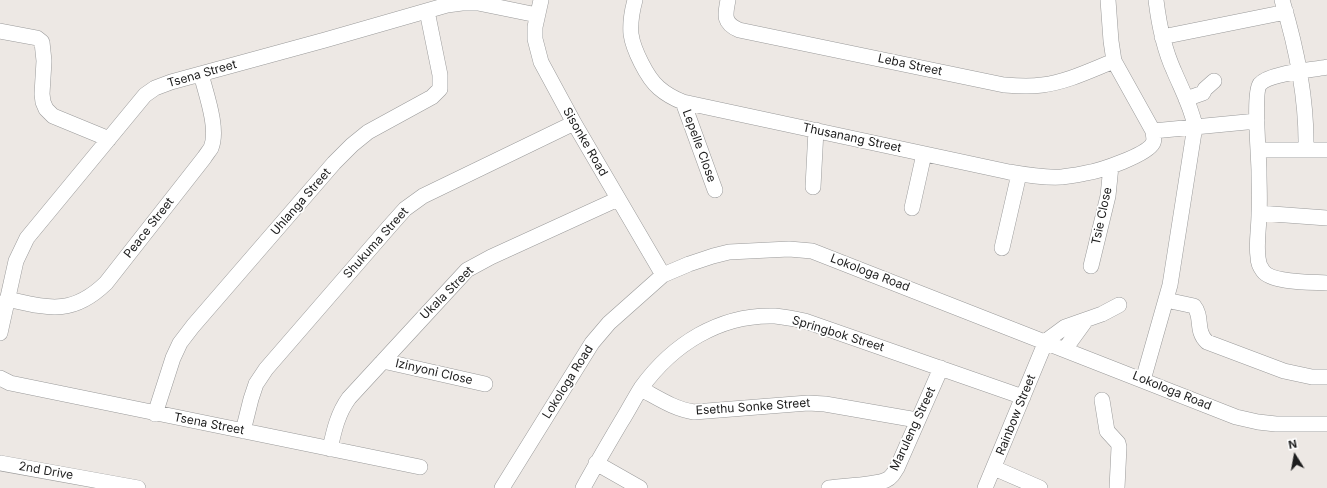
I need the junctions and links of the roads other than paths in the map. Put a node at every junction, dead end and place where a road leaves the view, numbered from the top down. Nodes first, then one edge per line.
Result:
1 (541, 0) edge
2 (635, 0) edge
3 (728, 0) edge
4 (1108, 0) edge
5 (1156, 0) edge
6 (1284, 6) edge
7 (427, 11) junction
8 (537, 16) junction
9 (0, 31) edge
10 (1162, 38) junction
11 (1114, 61) junction
12 (1327, 67) edge
13 (1300, 72) junction
14 (201, 74) junction
15 (1214, 81) dead end
16 (1186, 99) junction
17 (683, 102) junction
18 (1257, 121) junction
19 (574, 123) junction
20 (1195, 126) junction
21 (816, 130) junction
22 (1152, 131) junction
23 (108, 140) junction
24 (1259, 150) junction
25 (1306, 150) junction
26 (1327, 150) edge
27 (924, 154) junction
28 (1111, 166) junction
29 (1019, 174) junction
30 (813, 187) dead end
31 (715, 190) dead end
32 (618, 199) junction
33 (912, 208) dead end
34 (1259, 213) junction
35 (1327, 218) edge
36 (1002, 248) dead end
37 (1091, 266) dead end
38 (663, 276) junction
39 (1327, 283) edge
40 (7, 299) junction
41 (1166, 300) junction
42 (1120, 305) dead end
43 (1086, 320) junction
44 (0, 333) edge
45 (1046, 341) junction
46 (1065, 349) junction
47 (383, 361) junction
48 (941, 368) junction
49 (1327, 377) edge
50 (0, 378) edge
51 (1143, 380) junction
52 (485, 384) dead end
53 (641, 389) junction
54 (1023, 397) junction
55 (1102, 400) dead end
56 (155, 414) junction
57 (917, 420) junction
58 (1327, 424) edge
59 (243, 431) junction
60 (330, 449) junction
61 (0, 463) edge
62 (596, 463) junction
63 (420, 467) dead end
64 (994, 468) junction
65 (138, 488) edge
66 (502, 488) edge
67 (583, 488) edge
68 (640, 488) edge
69 (829, 488) edge
70 (985, 488) edge
71 (1040, 488) edge
72 (1118, 488) edge

1 - 8 street, Sisonke Road
2 - 17 street, Thusanang Street
3 - 11 street, Leba Street
4 - 11 street
5 - 10 street
6 - 10 street
6 - 13 street
7 - 8 street, Tsena Street
7 - 14 street, Tsena Street
7 - 56 street, Uhlanga Street
8 - 19 street, Sisonke Road
9 - 23 street
10 - 16 street
11 - 22 street
12 - 13 street
13 - 18 street
13 - 25 street
14 - 23 street, Tsena Street
14 - 40 street, Peace Street
15 - 16 street
16 - 20 street
17 - 21 street, Thusanang Street
17 - 31 street, Lepelle Close
18 - 20 street
18 - 24 street
19 - 32 street, Sisonke Road
19 - 59 street, Shukuma Street
20 - 22 street
20 - 41 street
21 - 27 street, Thusanang Street
21 - 30 street
22 - 28 street, Thusanang Street
23 - 40 street, Tsena Street
24 - 25 street
24 - 34 street
25 - 26 street
27 - 29 street, Thusanang Street
27 - 33 street
28 - 29 street, Thusanang Street
28 - 37 street, Tsie Close
29 - 36 street
32 - 38 street, Sisonke Road
32 - 47 street, Ukala Street
34 - 35 street
34 - 39 street
38 - 45 street, Lokologa Road
38 - 66 street, Lokologa Road
40 - 44 street, Tsena Street
41 - 49 street
41 - 51 street
42 - 43 street
43 - 45 street
43 - 46 street
45 - 46 street, Lokologa Road
45 - 54 street, Rainbow Street
46 - 51 street, Lokologa Road
47 - 52 street, Izinyoni Close
47 - 60 street, Ukala Street
48 - 53 street, Springbok Street
48 - 54 street, Springbok Street
48 - 57 street, Maruleng Street
50 - 56 street, Tsena Street
51 - 58 street, Lokologa Road
53 - 57 street, Esethu Sonke Street
53 - 62 street, Springbok Street
54 - 64 street, Rainbow Street
55 - 72 street
56 - 59 street, Tsena Street
57 - 69 street, Maruleng Street
59 - 60 street, Tsena Street
60 - 63 street, Tsena Street
61 - 65 street, 2nd Drive
62 - 67 street, Springbok Street
62 - 68 street
64 - 70 street, Rainbow Street
64 - 71 street

